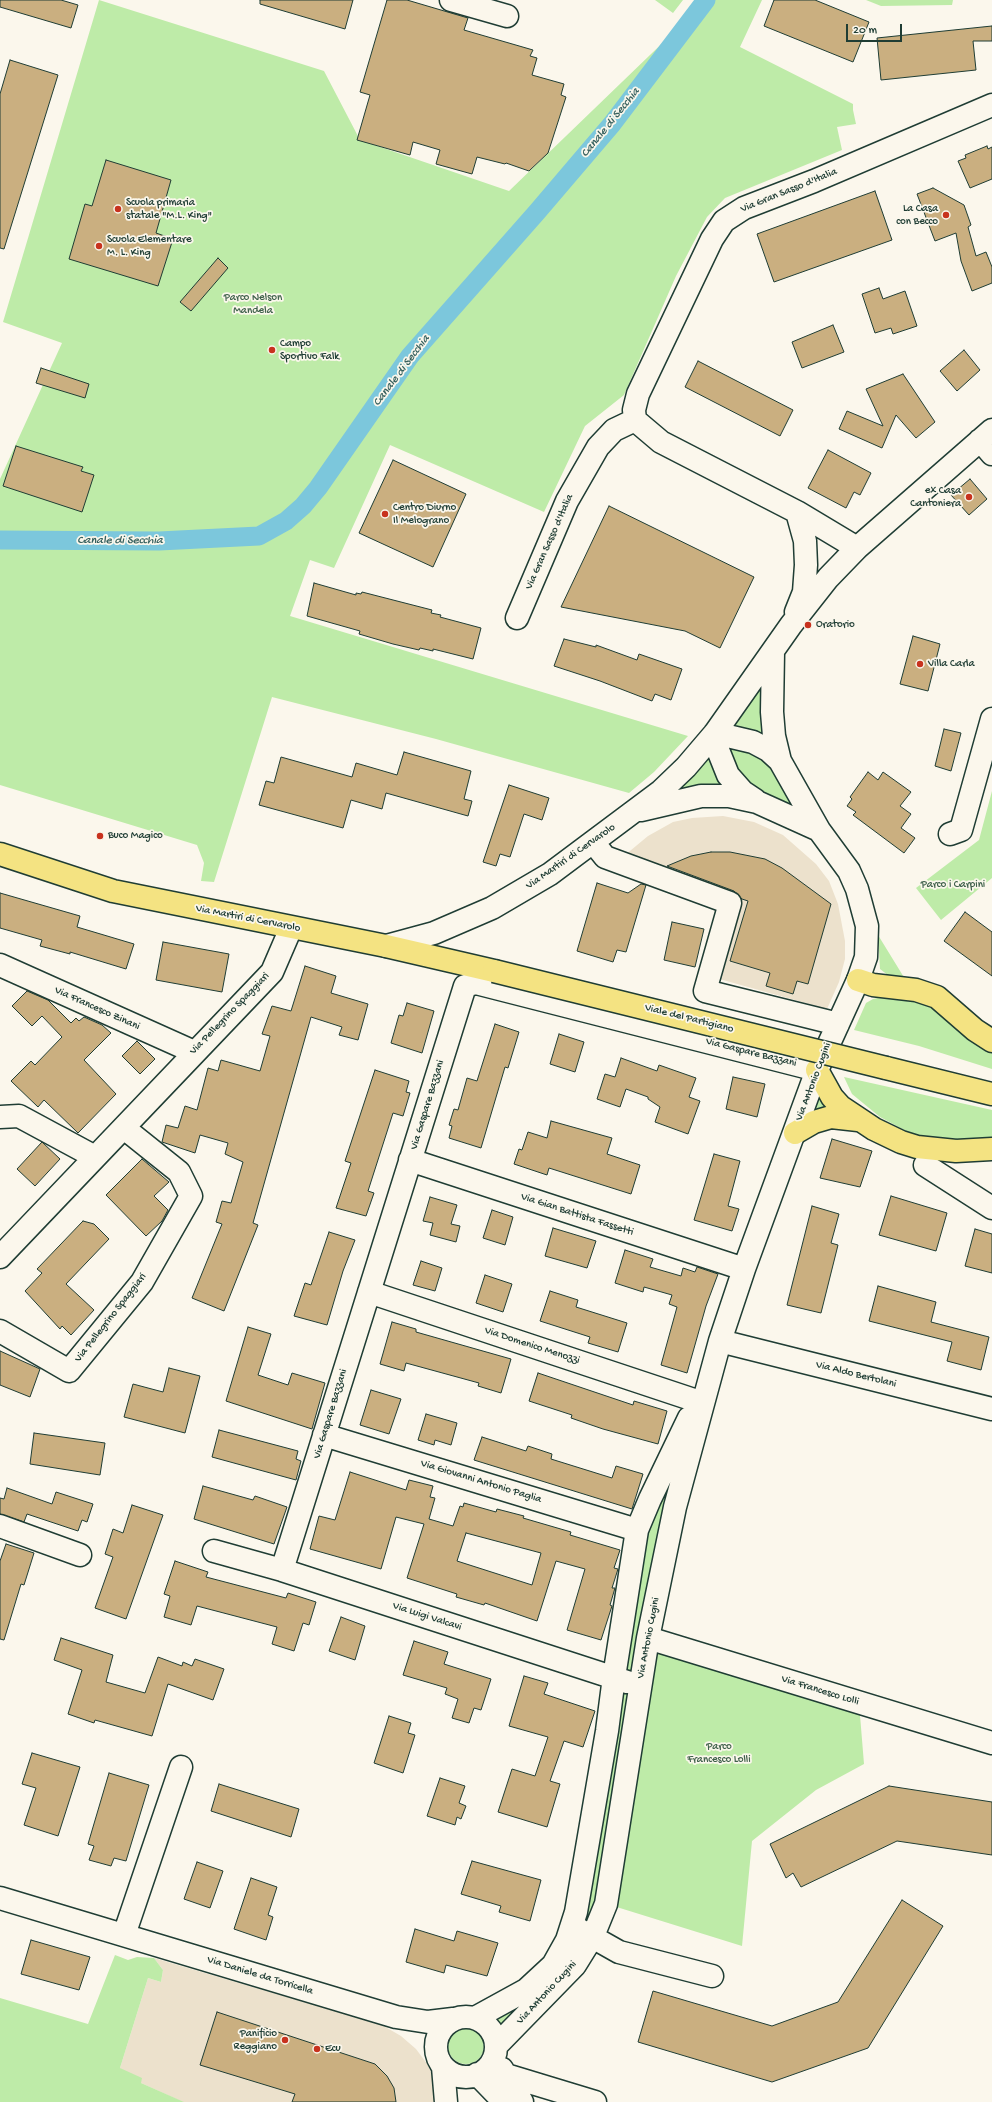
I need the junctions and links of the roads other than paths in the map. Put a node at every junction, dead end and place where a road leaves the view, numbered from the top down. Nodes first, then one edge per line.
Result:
1 (451, 0) edge
2 (507, 16) dead end
3 (992, 105) edge
4 (635, 420) junction
5 (988, 441) edge
6 (797, 512) junction
7 (857, 548) junction
8 (517, 618) dead end
9 (791, 625) junction
10 (773, 652) junction
11 (992, 719) edge
12 (716, 733) junction
13 (780, 761) junction
14 (757, 802) junction
15 (636, 811) junction
16 (819, 830) junction
17 (950, 834) dead end
18 (593, 842) junction
19 (0, 854) edge
20 (291, 928) junction
21 (386, 946) junction
22 (0, 965) edge
23 (858, 980) junction
24 (838, 1024) junction
25 (992, 1041) edge
26 (194, 1052) junction
27 (817, 1070) junction
28 (992, 1094) edge
29 (0, 1117) edge
30 (862, 1121) junction
31 (124, 1128) junction
32 (795, 1133) junction
33 (992, 1149) edge
34 (95, 1157) junction
35 (410, 1160) junction
36 (925, 1164) dead end
37 (992, 1208) edge
38 (0, 1256) edge
39 (744, 1269) junction
40 (369, 1292) junction
41 (0, 1331) edge
42 (720, 1341) junction
43 (694, 1400) junction
44 (992, 1409) edge
45 (324, 1434) junction
46 (0, 1526) edge
47 (637, 1530) junction
48 (214, 1551) dead end
49 (80, 1555) dead end
50 (282, 1570) junction
51 (648, 1638) junction
52 (614, 1677) junction
53 (640, 1686) junction
54 (992, 1743) edge
55 (181, 1767) dead end
56 (0, 1898) edge
57 (572, 1925) junction
58 (124, 1935) junction
59 (593, 1936) junction
60 (712, 1976) dead end
61 (396, 2017) junction
62 (475, 2018) junction
63 (453, 2019) junction
64 (495, 2051) junction
65 (439, 2057) junction
66 (474, 2075) junction
67 (506, 2075) junction
68 (446, 2102) edge
69 (458, 2102) edge
70 (504, 2102) edge
71 (522, 2102) edge
72 (595, 2102) edge

1 - 2 street
3 - 4 street, Via Gran Sasso d'Italia
4 - 6 street
4 - 8 street, Via Gran Sasso d'Italia
5 - 7 street, Via Martiri di Cervarolo
6 - 7 street
6 - 9 street
7 - 9 street, Via Martiri di Cervarolo
9 - 10 street, Via Martiri di Cervarolo
10 - 12 street, Via Martiri di Cervarolo
10 - 13 street, Via Antonio Cugini
11 - 17 street
12 - 13 street, Via Antonio Cugini
12 - 14 street, Via Antonio Cugini
12 - 15 street, Via Martiri di Cervarolo
13 - 16 street, Via Antonio Cugini
14 - 15 street, Via Antonio Cugini
14 - 16 street, Via Antonio Cugini
15 - 18 street, Via Martiri di Cervarolo
16 - 23 street, Via Antonio Cugini
18 - 21 street, Via Martiri di Cervarolo
18 - 24 street
19 - 20 main road, Via Martiri di Cervarolo
20 - 21 main road, Via Martiri di Cervarolo
20 - 26 street, Via Pellegrino Spaggiari
21 - 28 main road, Viale del Partigiano, bridge
22 - 26 street, Via Francesco Zinani
23 - 24 street, Via Antonio Cugini
23 - 25 main road
24 - 27 street, Via Antonio Cugini
26 - 31 street, Via Pellegrino Spaggiari
27 - 30 main road
27 - 32 street, Via Antonio Cugini
27 - 35 street, Via Gaspare Bazzani
29 - 34 street
30 - 32 main road
30 - 33 main road
31 - 34 street, Via Pellegrino Spaggiari
31 - 41 street, Via Pellegrino Spaggiari
32 - 39 street, Via Antonio Cugini
34 - 38 street, Via Pellegrino Spaggiari
35 - 39 street, Via Gian Battista Fassetti
35 - 40 street, Via Gaspare Bazzani
36 - 37 street
39 - 42 street, Via Antonio Cugini
40 - 43 street, Via Domenico Menozzi
40 - 45 street, Via Gaspare Bazzani
42 - 43 street, Via Antonio Cugini
42 - 44 street, Via Aldo Bertolani
42 - 51 street, Via Antonio Cugini
43 - 47 street, Via Antonio Cugini
45 - 47 street, Via Giovanni Antonio Paglia
45 - 50 street, Via Gaspare Bazzani
46 - 49 street
47 - 52 street, Via Antonio Cugini
48 - 50 street, Via Luigi Valcavi
50 - 52 street, Via Luigi Valcavi
51 - 53 street, Via Antonio Cugini
51 - 54 street, Via Francesco Lolli
52 - 53 street, Via Luigi Valcavi
52 - 57 street, Via Antonio Cugini
53 - 59 street, Via Antonio Cugini
55 - 58 street
56 - 58 street, Via Daniele da Torricella
57 - 59 street
57 - 62 street, Via Antonio Cugini
58 - 61 street, Via Daniele da Torricella
59 - 60 street
59 - 64 street, Via Antonio Cugini
61 - 63 street, Via Daniele da Torricella
61 - 65 street, Via Daniele da Torricella
62 - 63 street, Via Antonio Cugini
62 - 64 street
63 - 65 street
64 - 66 street, Via Antonio Cugini
64 - 67 street
65 - 66 street
65 - 68 street
66 - 69 street, Via Antonio Cugini
66 - 70 street
67 - 71 street
67 - 72 street

